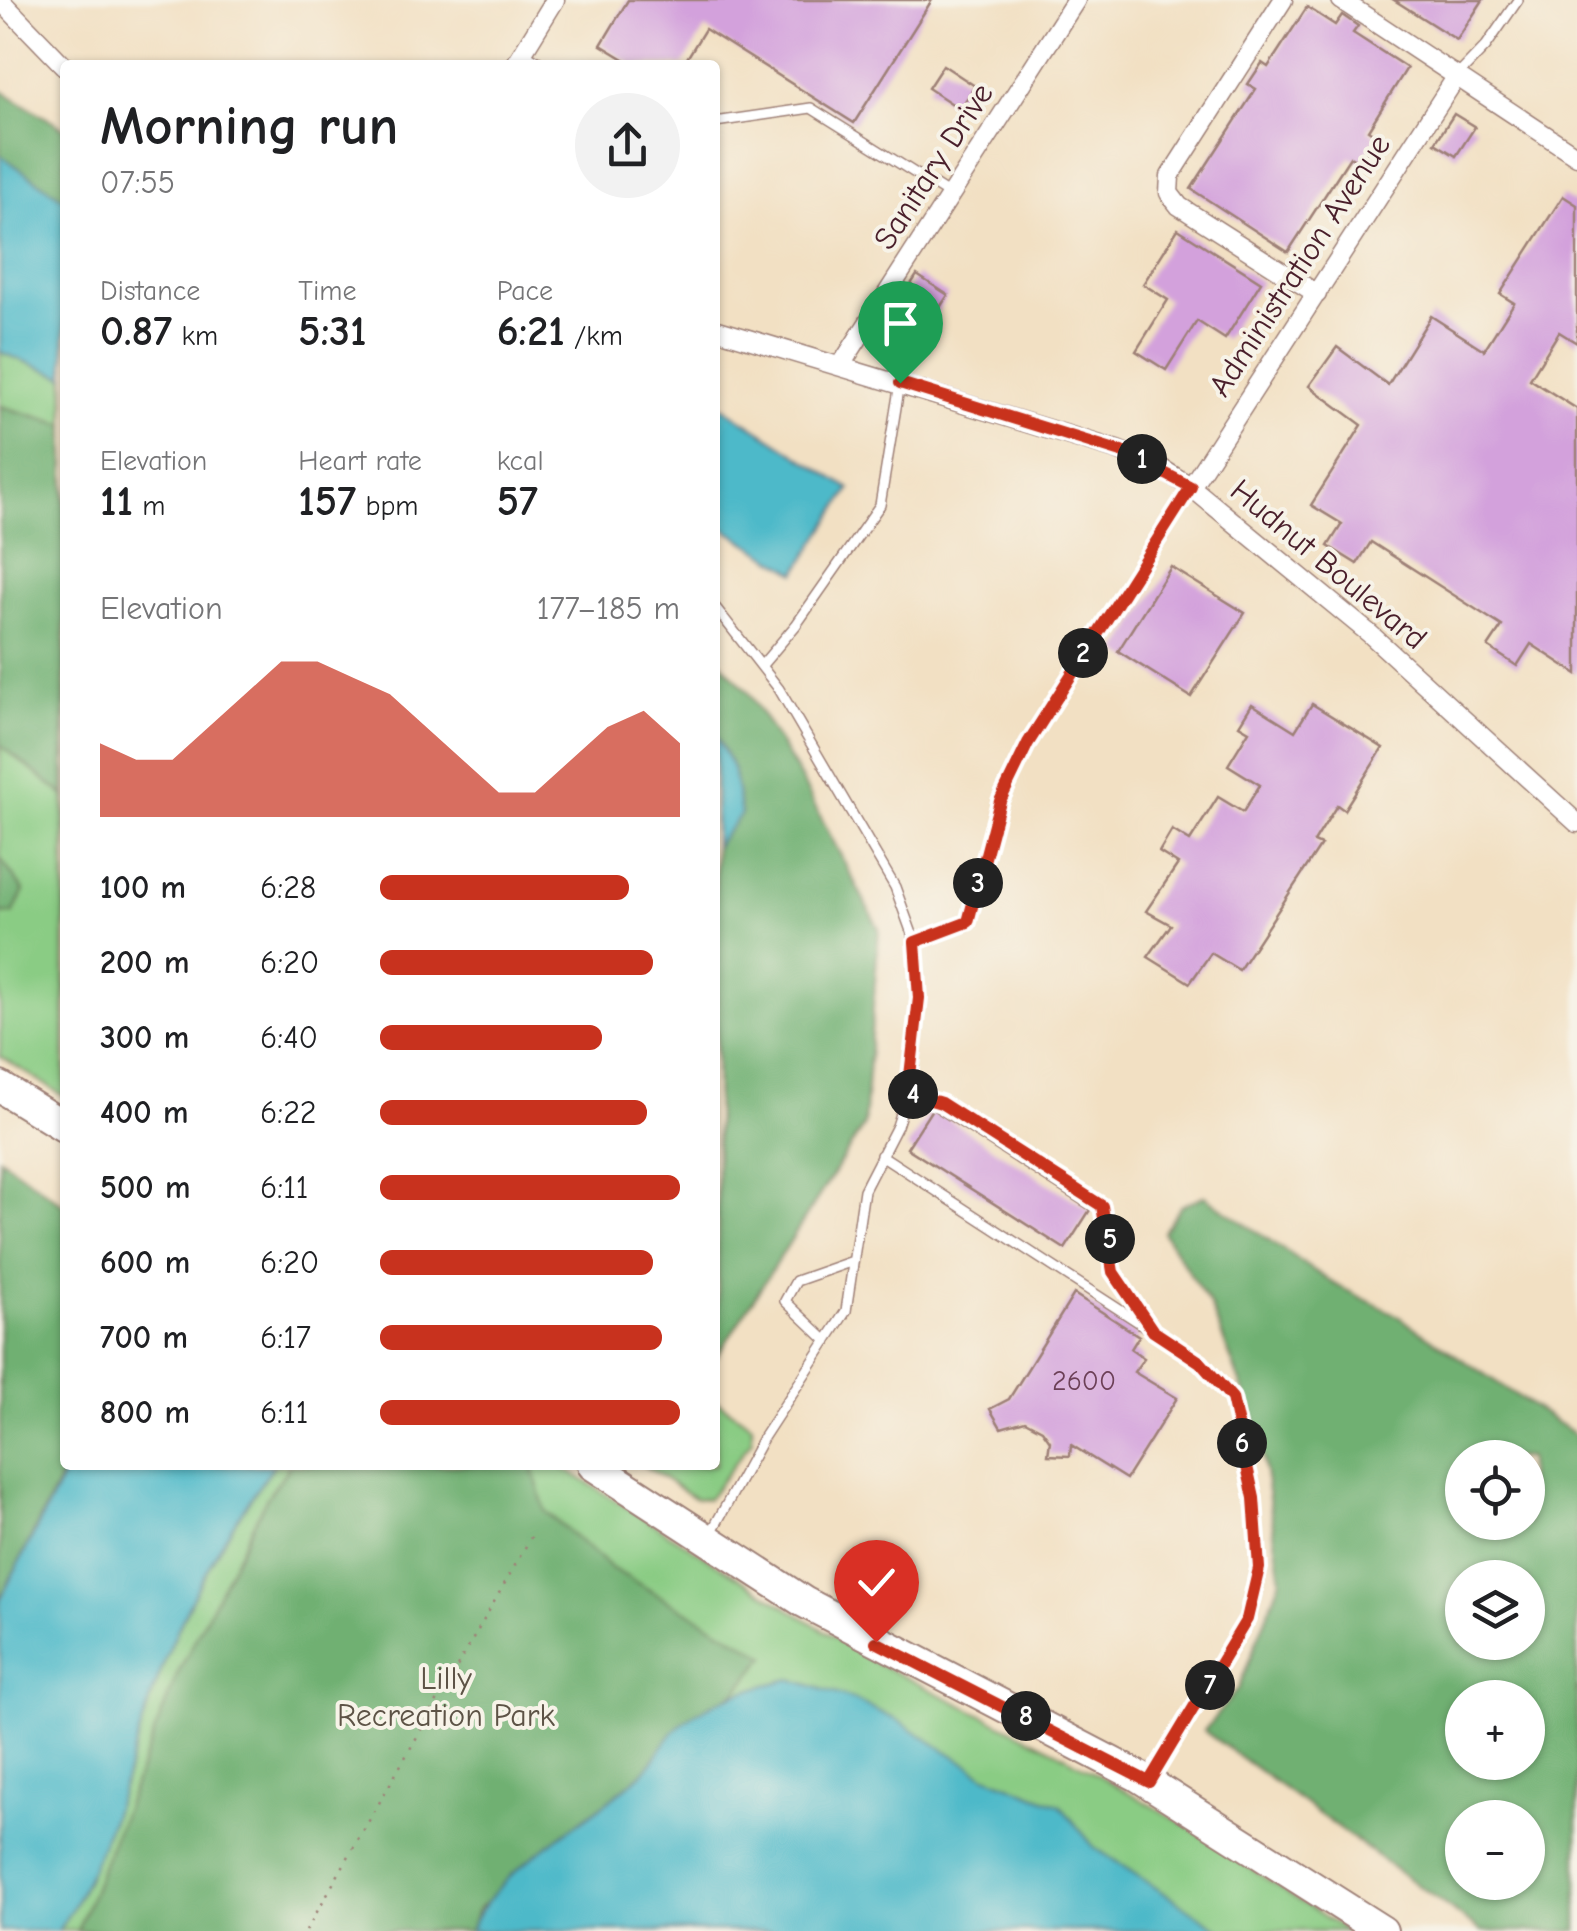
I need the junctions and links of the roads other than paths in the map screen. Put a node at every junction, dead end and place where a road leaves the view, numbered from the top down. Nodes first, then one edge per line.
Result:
1 (0, 0) edge
2 (555, 0) edge
3 (1076, 0) edge
4 (1283, 0) edge
5 (1341, 0) edge
6 (1518, 0) edge
7 (519, 58) edge
8 (60, 62) edge
9 (1457, 76) junction
10 (720, 121) edge
11 (1577, 156) edge
12 (950, 196) junction
13 (1318, 294) junction
14 (720, 330) edge
15 (841, 365) junction
16 (900, 383) junction
17 (1191, 487) junction
18 (720, 613) edge
19 (762, 665) junction
20 (1577, 823) edge
21 (915, 942) junction
22 (0, 1087) edge
23 (908, 1093) junction
24 (58, 1122) edge
25 (882, 1155) junction
26 (853, 1261) junction
27 (1153, 1331) junction
28 (827, 1340) junction
29 (601, 1470) edge
30 (706, 1540) junction
31 (1149, 1782) junction
32 (1382, 1931) edge

1 - 8 street
2 - 7 street
3 - 12 street, Sanitary Drive
4 - 13 street
5 - 9 street
6 - 9 lane
9 - 11 street
9 - 13 street, Administration Avenue
10 - 12 lane
12 - 15 street, Sanitary Drive
13 - 17 street, Administration Avenue
14 - 15 street, Hudnut Boulevard
15 - 16 street, Hudnut Boulevard
16 - 17 street, Hudnut Boulevard
16 - 19 lane
17 - 20 street, Hudnut Boulevard
17 - 21 lane
18 - 19 lane
19 - 21 lane
21 - 23 lane
22 - 24 main road
23 - 25 lane
23 - 27 lane
25 - 26 lane
25 - 27 lane
26 - 28 lane
26 - 28 lane
27 - 31 lane
28 - 30 lane
29 - 30 main road
30 - 31 main road
31 - 32 main road

